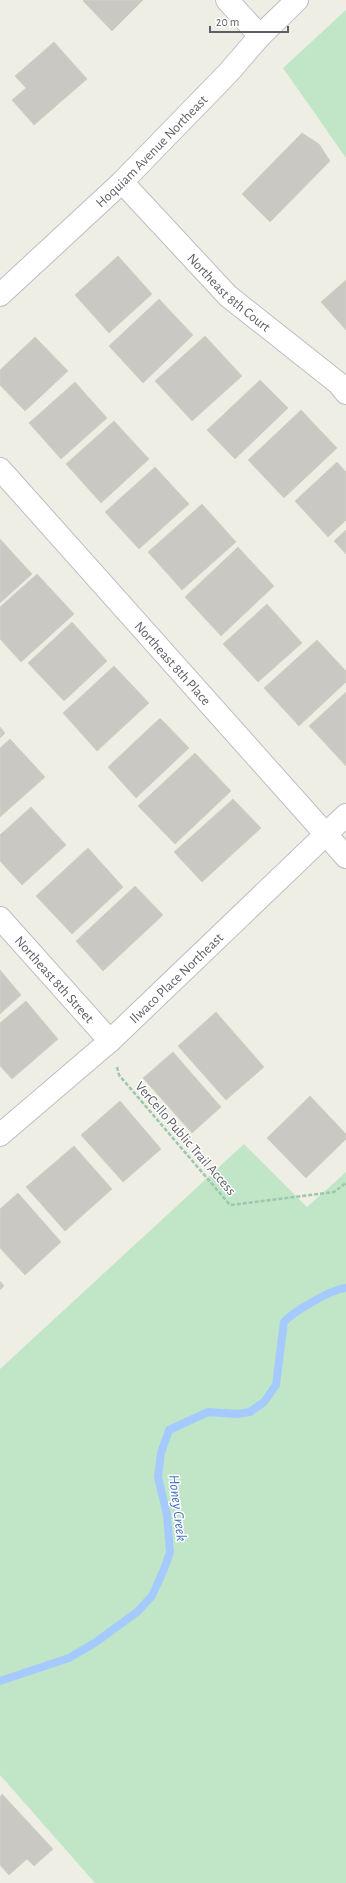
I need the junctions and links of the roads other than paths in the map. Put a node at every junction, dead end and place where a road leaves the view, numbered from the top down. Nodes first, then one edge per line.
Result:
1 (228, 0) edge
2 (297, 0) edge
3 (260, 36) junction
4 (122, 182) junction
5 (0, 295) edge
6 (346, 393) edge
7 (0, 469) edge
8 (346, 815) edge
9 (325, 834) junction
10 (346, 857) edge
11 (0, 918) edge
12 (110, 1040) junction
13 (0, 1135) edge

1 - 3 street
2 - 3 street, Hoquiam Avenue Northeast
3 - 4 street, Hoquiam Avenue Northeast
4 - 5 street, Hoquiam Avenue Northeast
4 - 6 street, Northeast 8th Court
7 - 9 street, Northeast 8th Place
8 - 9 street, Ilwaco Place Northeast
9 - 10 street, Northeast 8th Place
9 - 12 street, Ilwaco Place Northeast
11 - 12 street, Northeast 8th Street
12 - 13 street, Ilwaco Place Northeast

